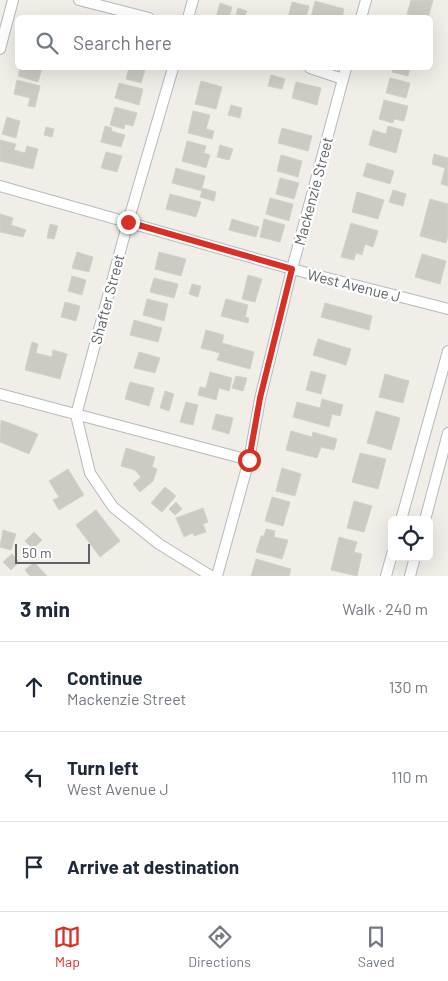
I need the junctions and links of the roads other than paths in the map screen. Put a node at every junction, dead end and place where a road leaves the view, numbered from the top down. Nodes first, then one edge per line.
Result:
1 (13, 0) edge
2 (79, 0) edge
3 (193, 0) edge
4 (366, 0) edge
5 (137, 15) edge
6 (189, 15) edge
7 (362, 15) edge
8 (0, 49) edge
9 (173, 70) edge
10 (317, 70) edge
11 (345, 70) edge
12 (343, 78) junction
13 (0, 186) edge
14 (128, 222) junction
15 (292, 269) junction
16 (448, 309) edge
17 (448, 351) edge
18 (0, 394) edge
19 (76, 415) junction
20 (448, 433) edge
21 (249, 460) junction
22 (402, 516) edge
23 (426, 516) edge
24 (390, 561) edge
25 (414, 561) edge
26 (211, 576) edge
27 (217, 576) edge
28 (386, 576) edge
29 (410, 576) edge

1 - 8 street
2 - 5 street
3 - 6 street
4 - 7 street
9 - 14 street, Shafter Street
10 - 12 street
11 - 12 street, Mackenzie Street
12 - 15 street, Mackenzie Street
13 - 14 street, West Avenue J
14 - 15 street, West Avenue J
14 - 19 street, Shafter Street
15 - 16 street, West Avenue J
15 - 21 street, Mackenzie Street
17 - 22 street
18 - 19 street
19 - 21 street
19 - 26 street
20 - 23 street
21 - 27 street, Mackenzie Street
24 - 28 street
25 - 29 street

